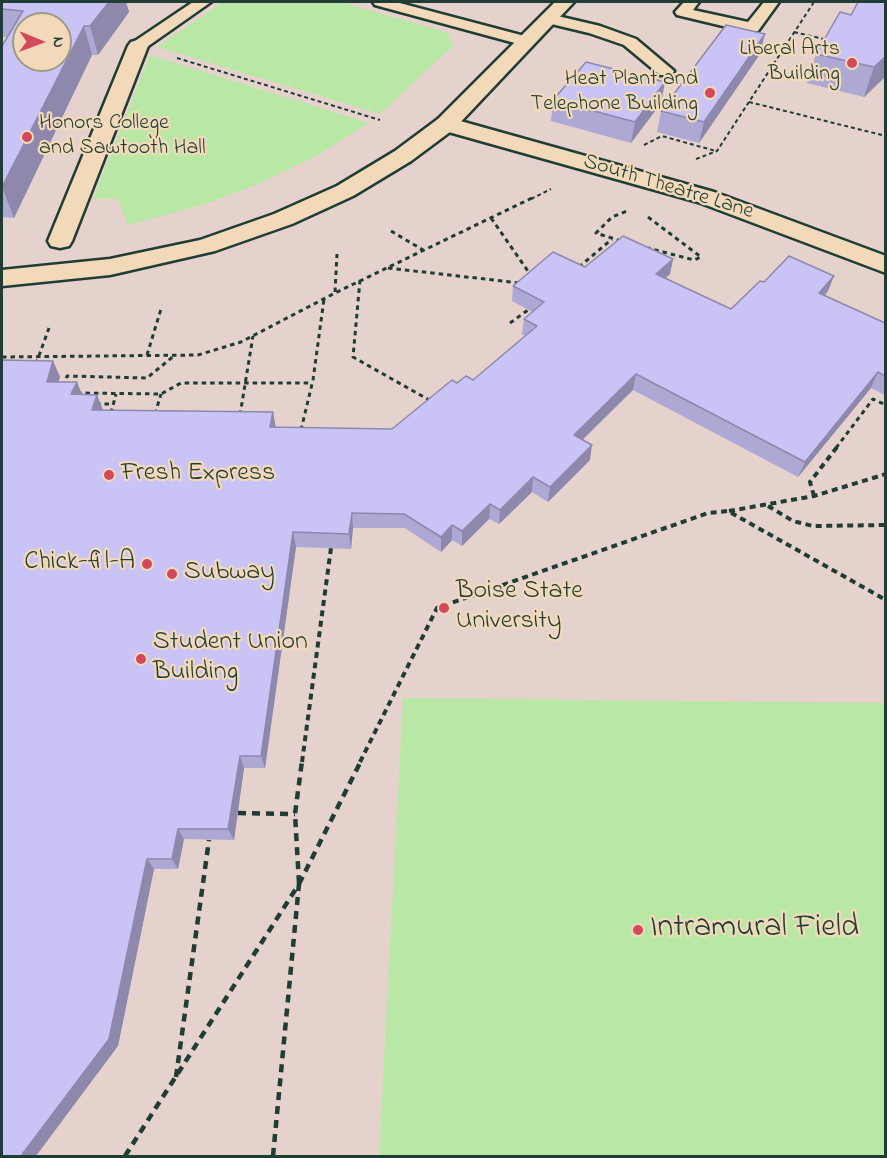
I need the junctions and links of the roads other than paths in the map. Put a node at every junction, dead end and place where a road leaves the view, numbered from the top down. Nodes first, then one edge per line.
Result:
1 (203, 2) edge
2 (380, 2) edge
3 (566, 2) edge
4 (692, 2) edge
5 (771, 2) edge
6 (549, 19) junction
7 (526, 41) junction
8 (138, 46) joint
9 (666, 71) dead end
10 (446, 124) junction
11 (60, 241) dead end
12 (885, 265) edge
13 (2, 278) edge

1 - 8 lane
2 - 7 lane
3 - 6 street
4 - 5 lane
6 - 7 street
6 - 9 lane
7 - 10 street
8 - 11 street
10 - 12 street, South Theatre Lane
10 - 13 street

